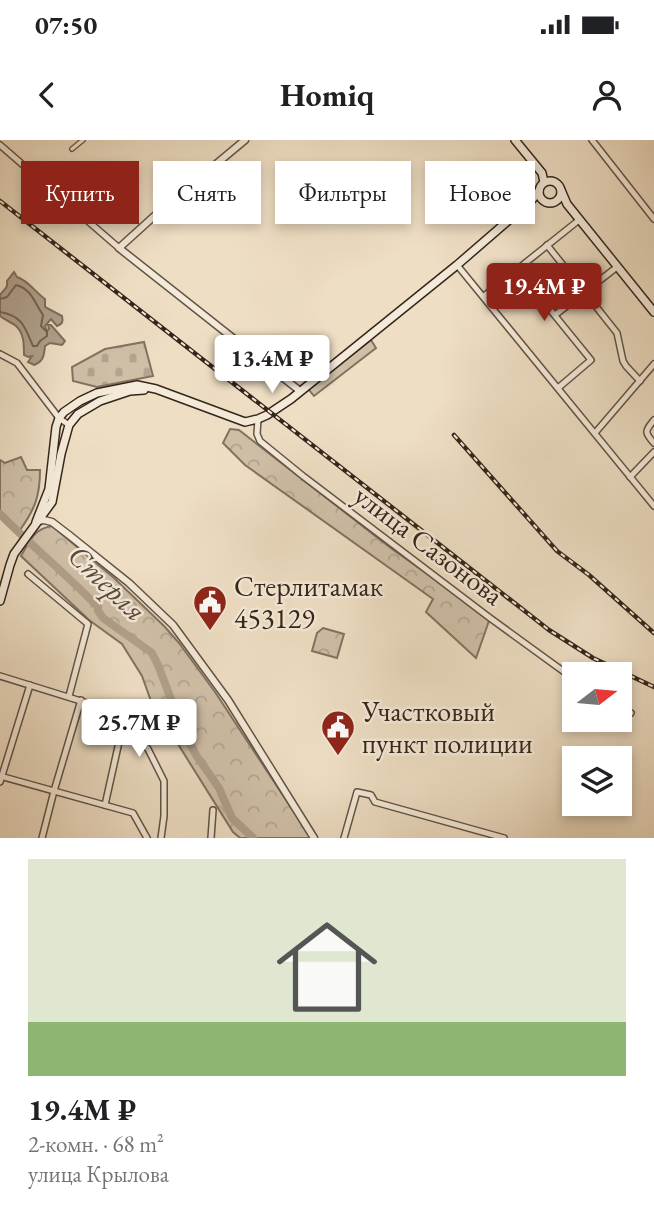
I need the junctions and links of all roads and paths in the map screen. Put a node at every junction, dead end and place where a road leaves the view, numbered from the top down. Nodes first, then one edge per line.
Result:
1 (83, 140) edge
2 (245, 140) edge
3 (516, 140) edge
4 (592, 140) edge
5 (0, 145) edge
6 (72, 149) dead end
7 (542, 173) junction
8 (544, 182) junction
9 (555, 182) junction
10 (561, 190) junction
11 (539, 191) junction
12 (535, 196) edge
13 (542, 200) junction
14 (535, 201) edge
15 (555, 202) junction
16 (567, 204) junction
17 (654, 219) edge
18 (579, 220) junction
19 (504, 224) edge
20 (547, 246) junction
21 (120, 248) junction
22 (457, 265) junction
23 (617, 267) junction
24 (517, 269) junction
25 (585, 292) junction
26 (484, 296) junction
27 (654, 312) edge
28 (555, 315) junction
29 (0, 354) edge
30 (654, 364) edge
31 (640, 381) junction
32 (558, 387) junction
33 (156, 389) junction
34 (300, 391) junction
35 (59, 418) junction
36 (258, 419) junction
37 (654, 420) edge
38 (69, 425) junction
39 (595, 433) junction
40 (654, 443) edge
41 (654, 452) edge
42 (630, 477) junction
43 (52, 489) junction
44 (52, 502) junction
45 (654, 506) edge
46 (36, 522) junction
47 (52, 522) junction
48 (28, 574) dead end
49 (0, 597) edge
50 (562, 670) edge
51 (0, 676) edge
52 (30, 685) junction
53 (69, 696) junction
54 (81, 700) junction
55 (128, 727) junction
56 (1, 778) edge
57 (54, 791) junction
58 (105, 805) junction
59 (213, 810) dead end
60 (42, 838) edge
61 (147, 838) edge
62 (161, 838) edge
63 (211, 838) edge
64 (314, 838) edge
65 (344, 838) edge
66 (504, 838) edge

1 - 6 street
2 - 21 street
3 - 7 main road
4 - 17 street
5 - 21 street
7 - 8 main road
7 - 9 main road
8 - 9 main road
8 - 11 main road
9 - 10 main road
10 - 15 main road
10 - 16 main road
11 - 12 main road
11 - 13 main road
13 - 14 main road
13 - 15 main road
15 - 16 main road
16 - 18 main road
18 - 20 street
18 - 23 main road
19 - 22 main road
20 - 24 street
20 - 25 street
21 - 34 street
22 - 26 street
22 - 34 main road
23 - 25 street
23 - 27 main road
24 - 26 street
24 - 28 street
25 - 28 street
25 - 31 street
26 - 32 street
28 - 32 street
29 - 35 street
30 - 31 street
31 - 39 street
32 - 39 street
33 - 35 main road
33 - 36 main road
33 - 38 main road
34 - 36 main road
35 - 38 street
35 - 43 main road
36 - 50 street, улица Сазонова
37 - 40 street
38 - 43 main road
39 - 42 street
41 - 42 street
42 - 45 street
43 - 44 main road
43 - 46 main road
44 - 46 main road
44 - 47 street
46 - 47 street
46 - 49 main road
47 - 64 street
48 - 53 street
51 - 52 street
52 - 53 street
52 - 56 street
53 - 54 street
54 - 55 street
54 - 57 street
55 - 58 street
55 - 62 street
56 - 57 street
57 - 58 street
57 - 60 street
58 - 61 street
59 - 63 street
65 - 66 street

